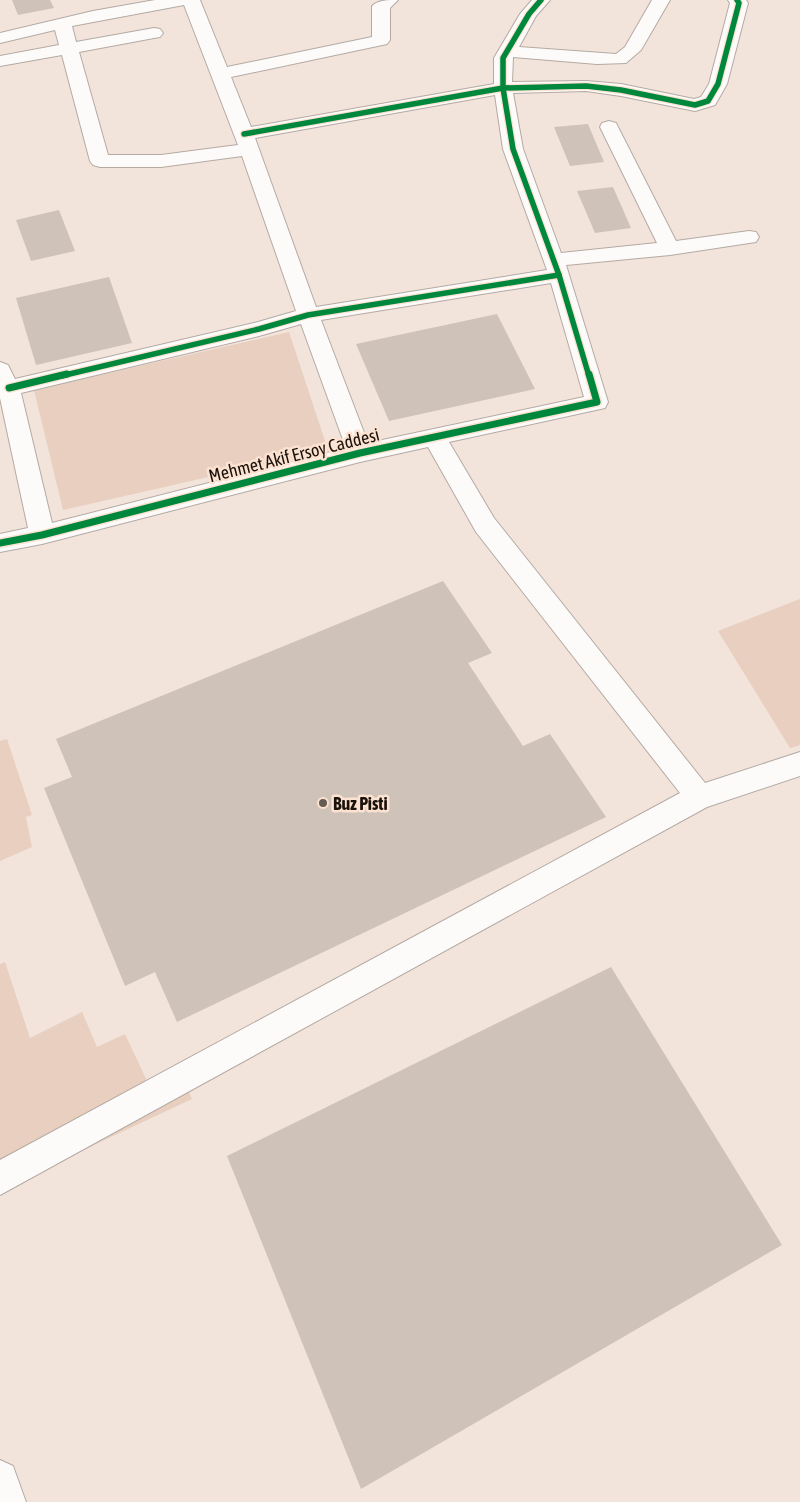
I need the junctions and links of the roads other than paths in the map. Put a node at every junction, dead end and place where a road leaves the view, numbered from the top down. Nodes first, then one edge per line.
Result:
1 (72, 0) edge
2 (185, 0) edge
3 (191, 0) edge
4 (388, 0) edge
5 (541, 0) edge
6 (662, 0) edge
7 (737, 0) edge
8 (71, 21) junction
9 (154, 33) dead end
10 (0, 38) edge
11 (69, 48) junction
12 (507, 51) junction
13 (0, 61) edge
14 (219, 74) junction
15 (503, 88) junction
16 (609, 127) dead end
17 (246, 141) junction
18 (749, 237) dead end
19 (670, 248) junction
20 (556, 267) junction
21 (308, 315) junction
22 (4, 379) edge
23 (434, 438) junction
24 (360, 453) junction
25 (42, 535) junction
26 (0, 543) edge
27 (800, 764) edge
28 (699, 797) junction
29 (0, 1178) edge
30 (0, 1479) edge
31 (7, 1502) edge

1 - 8 street
2 - 8 street
3 - 14 street
4 - 14 street
5 - 12 street
6 - 12 street
7 - 15 street
8 - 10 street
8 - 11 street
9 - 11 street
11 - 13 street
11 - 17 street
12 - 15 street
14 - 17 street
15 - 17 street
15 - 20 street
16 - 19 street
17 - 21 street
18 - 19 street
19 - 20 street
20 - 21 street
20 - 23 street, Mehmet Akif Ersoy Caddesi
21 - 22 street
21 - 24 street
22 - 25 street
23 - 24 street, Mehmet Akif Ersoy Caddesi
23 - 28 street
24 - 25 street, Mehmet Akif Ersoy Caddesi
25 - 26 street, Mehmet Akif Ersoy Caddesi
27 - 28 street
28 - 29 street
30 - 31 street

